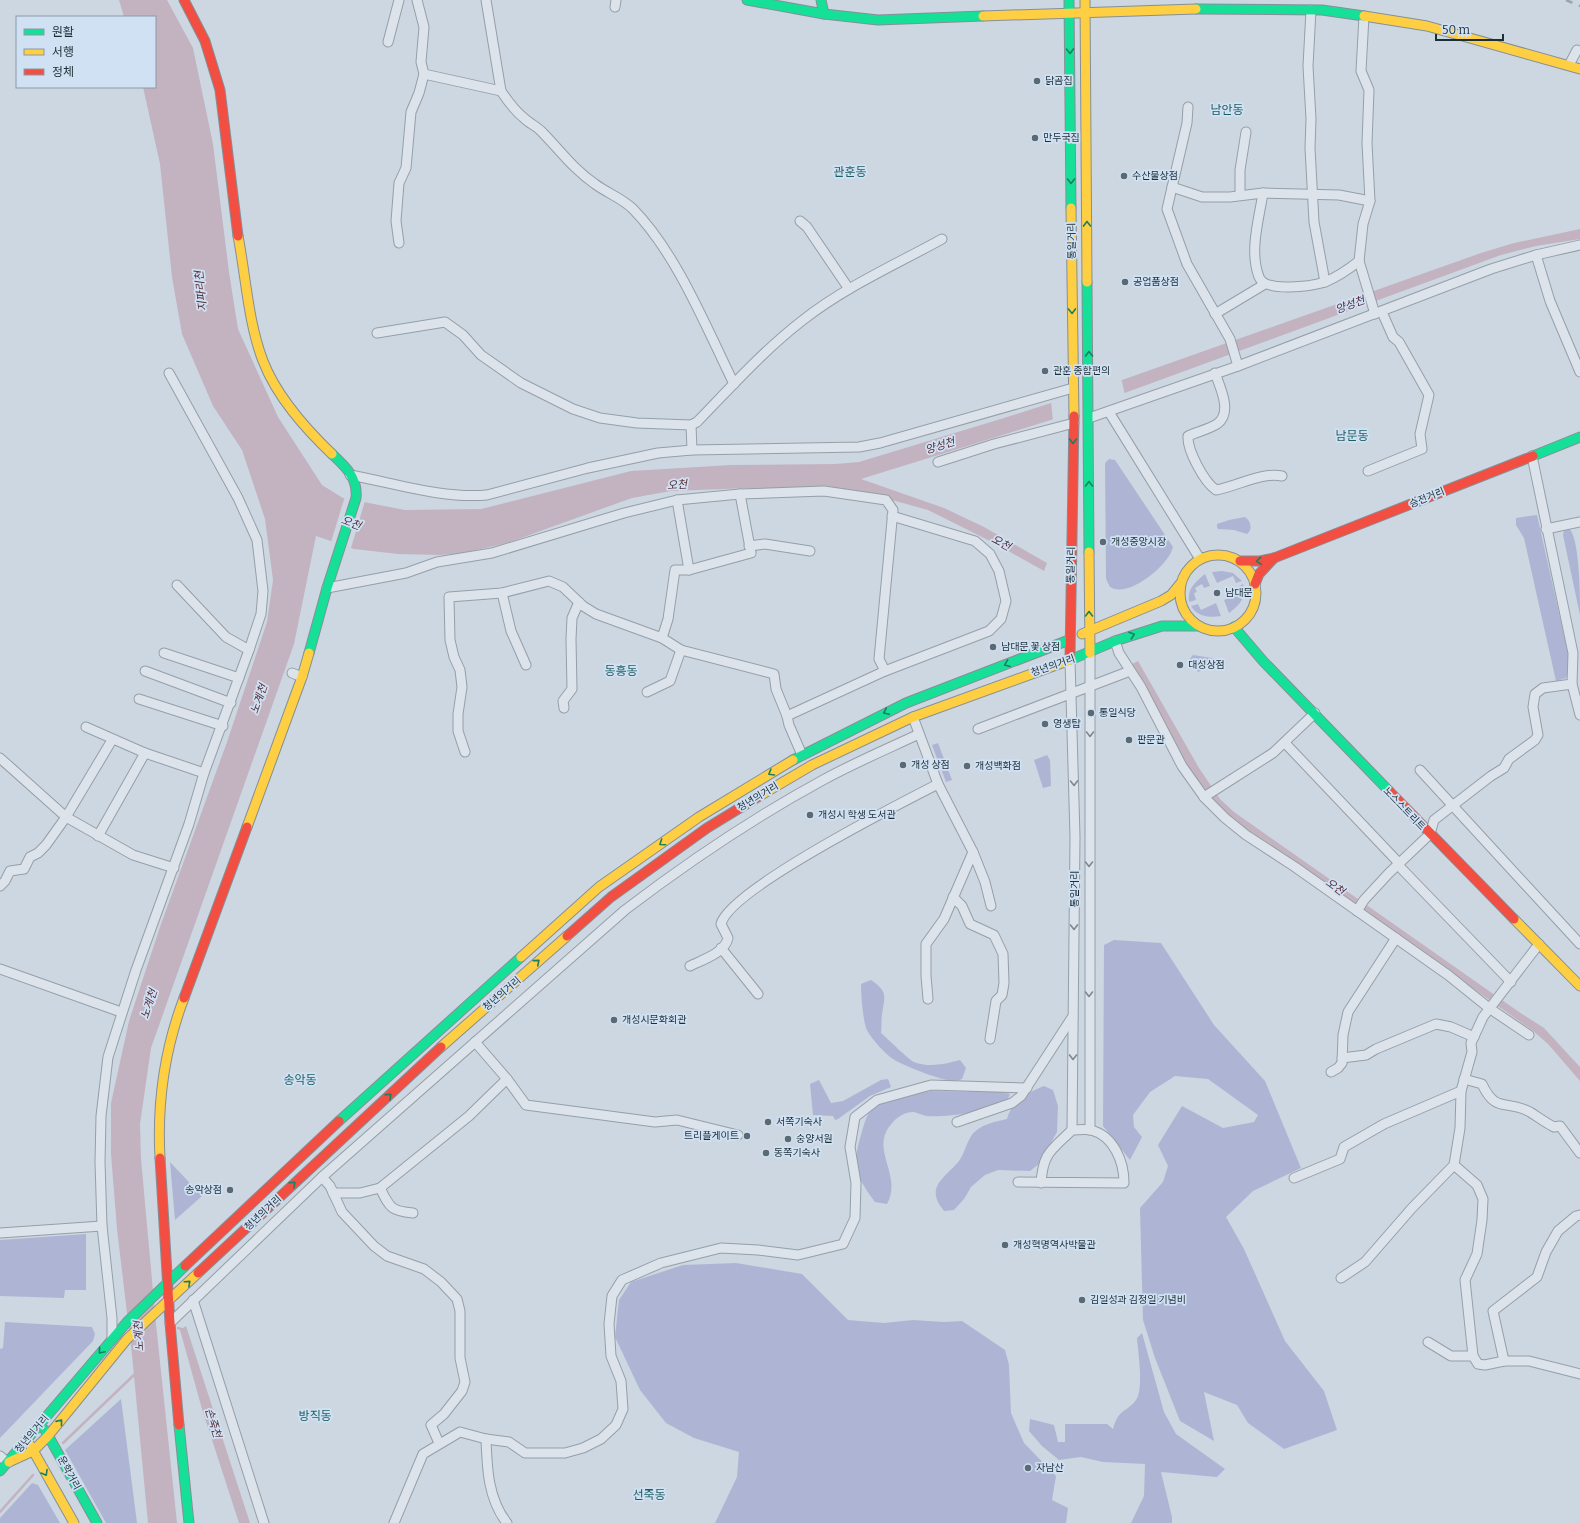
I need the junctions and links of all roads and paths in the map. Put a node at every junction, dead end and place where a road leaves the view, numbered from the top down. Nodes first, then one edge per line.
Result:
1 (184, 0) edge
2 (399, 0) edge
3 (417, 0) edge
4 (486, 0) edge
5 (747, 0) edge
6 (821, 0) edge
7 (1069, 0) edge
8 (1085, 0) edge
9 (1311, 10) junction
10 (1069, 12) junction
11 (1085, 12) junction
12 (824, 14) junction
13 (1364, 16) junction
14 (388, 42) dead end
15 (1577, 50) dead end
16 (1569, 65) junction
17 (1580, 69) edge
18 (424, 74) junction
19 (501, 90) junction
20 (1188, 107) dead end
21 (1246, 132) dead end
22 (1172, 187) junction
23 (1263, 193) junction
24 (1240, 195) junction
25 (1313, 195) junction
26 (1370, 201) junction
27 (800, 221) dead end
28 (942, 239) dead end
29 (399, 243) dead end
30 (1580, 245) edge
31 (1536, 255) junction
32 (1359, 261) junction
33 (1324, 282) junction
34 (1265, 284) junction
35 (849, 289) junction
36 (1376, 312) junction
37 (1215, 314) junction
38 (377, 333) dead end
39 (1237, 361) junction
40 (1580, 372) edge
41 (169, 373) dead end
42 (1216, 373) junction
43 (734, 384) junction
44 (1073, 388) junction
45 (1109, 412) junction
46 (1089, 418) junction
47 (1074, 423) junction
48 (691, 425) junction
49 (1580, 437) edge
50 (692, 450) junction
51 (1532, 456) junction
52 (938, 462) dead end
53 (1368, 471) dead end
54 (350, 474) junction
55 (1282, 476) dead end
56 (740, 494) junction
57 (677, 500) junction
58 (892, 516) junction
59 (1580, 522) edge
60 (1546, 529) junction
61 (749, 546) junction
62 (810, 551) dead end
63 (1274, 558) junction
64 (1200, 559) junction
65 (1240, 561) junction
66 (689, 570) junction
67 (1180, 584) junction
68 (1255, 584) junction
69 (177, 585) dead end
70 (327, 588) junction
71 (502, 593) junction
72 (579, 602) junction
73 (1199, 626) junction
74 (1234, 627) junction
75 (1089, 631) junction
76 (662, 638) junction
77 (1069, 640) junction
78 (1115, 641) junction
79 (681, 650) junction
80 (1577, 652) edge
81 (164, 653) dead end
82 (1090, 653) junction
83 (250, 655) junction
84 (1070, 660) junction
85 (526, 665) dead end
86 (145, 671) dead end
87 (885, 671) junction
88 (1130, 671) junction
89 (292, 673) dead end
90 (302, 677) junction
91 (240, 678) junction
92 (1572, 684) junction
93 (1090, 687) junction
94 (647, 692) dead end
95 (1072, 694) junction
96 (139, 699) dead end
97 (231, 702) junction
98 (564, 708) dead end
99 (1315, 713) junction
100 (1580, 715) edge
101 (787, 716) junction
102 (913, 717) junction
103 (223, 726) junction
104 (86, 727) dead end
105 (978, 729) dead end
106 (919, 734) junction
107 (112, 740) junction
108 (1285, 743) junction
109 (465, 752) dead end
110 (145, 753) junction
111 (802, 755) junction
112 (0, 758) edge
113 (1420, 770) dead end
114 (204, 773) junction
115 (938, 784) junction
116 (1205, 796) junction
117 (1452, 805) junction
118 (66, 817) junction
119 (1430, 834) junction
120 (98, 836) junction
121 (973, 852) junction
122 (1398, 865) junction
123 (174, 868) junction
124 (0, 886) edge
125 (953, 897) junction
126 (991, 906) dead end
127 (1358, 910) junction
128 (1396, 938) junction
129 (1539, 944) junction
130 (1580, 944) edge
131 (721, 948) junction
132 (690, 966) dead end
133 (0, 969) edge
134 (1511, 982) junction
135 (1580, 986) edge
136 (758, 994) dead end
137 (928, 999) dead end
138 (1489, 1008) junction
139 (121, 1012) junction
140 (1074, 1015) junction
141 (1529, 1035) dead end
142 (1474, 1037) junction
143 (990, 1039) dead end
144 (475, 1042) junction
145 (1342, 1058) junction
146 (1331, 1072) dead end
147 (507, 1079) junction
148 (1464, 1079) junction
149 (1027, 1088) junction
150 (1461, 1091) junction
151 (957, 1122) dead end
152 (1072, 1130) junction
153 (1090, 1130) junction
154 (738, 1135) dead end
155 (1580, 1153) edge
156 (1454, 1165) junction
157 (322, 1177) junction
158 (1294, 1178) dead end
159 (1018, 1182) dead end
160 (1041, 1183) junction
161 (380, 1188) junction
162 (333, 1193) junction
163 (413, 1213) dead end
164 (1580, 1214) edge
165 (102, 1226) junction
166 (0, 1233) edge
167 (1341, 1278) dead end
168 (167, 1284) junction
169 (168, 1300) junction
170 (194, 1300) junction
171 (170, 1323) junction
172 (112, 1338) junction
173 (1428, 1342) dead end
174 (1473, 1356) junction
175 (1504, 1361) junction
176 (1580, 1374) edge
177 (41, 1423) junction
178 (48, 1436) junction
179 (26, 1439) junction
180 (486, 1439) junction
181 (439, 1444) junction
182 (33, 1451) junction
183 (0, 1456) edge
184 (8, 1463) junction
185 (0, 1472) edge
186 (74, 1523) edge
187 (97, 1523) edge
188 (190, 1523) edge
189 (264, 1523) edge
190 (394, 1523) edge
191 (507, 1523) edge

1 - 54 main road
2 - 14 street
3 - 18 street
4 - 19 street
5 - 12 main road
6 - 12 main road
7 - 10 main road, 통일거리
8 - 11 main road, 통일거리
9 - 11 main road
9 - 13 main road
9 - 25 street
10 - 11 main road
10 - 12 main road
10 -> 44 main road, 통일거리
46 -> 11 main road, 통일거리
13 - 16 main road
13 - 26 street
15 - 16 street
16 - 17 main road
18 - 19 street
18 - 29 street
19 - 43 street
20 - 22 street
21 - 24 street
22 - 24 street
22 - 37 street
23 - 24 street
23 - 25 street
23 - 34 street
25 - 26 street
25 - 33 street
26 - 32 street
27 - 35 street
28 - 35 street
30 - 31 street
31 - 36 street
31 - 40 street
32 - 33 street
32 - 36 street
33 - 34 street
34 - 37 street
35 - 43 street
36 - 39 street
36 - 53 street
37 - 39 street
38 - 48 street
39 - 42 street
41 - 83 street
42 - 45 street
42 - 55 street
43 - 48 street
44 - 47 main road, 통일거리
44 - 50 street
45 - 46 street
45 - 64 street
75 -> 46 main road, 통일거리
47 - 52 street
47 -> 77 main road, 통일거리
48 - 50 street
49 - 51 main road, 승전거리
50 - 54 street
51 - 60 street
51 - 63 main road, 승전거리
54 - 70 main road
56 - 57 street
56 - 58 street
56 - 61 street
57 - 66 street
57 - 70 street
58 - 87 street
58 - 87 street
59 - 60 street
60 - 80 street
61 - 62 street
61 - 66 street
63 -> 65 main road
63 - 68 main road
64 - 65 main road
64 - 67 main road
65 - 68 main road
66 - 76 street
67 - 73 main road
67 - 75 main road, 청년의거리
68 - 74 main road
69 - 83 street
70 - 90 main road
71 - 72 street
71 - 85 street
71 - 109 street
72 - 76 street
72 - 98 street
73 - 74 main road
78 -> 73 main road, 청년의거리
74 - 99 main road, 노스스트리트
75 - 77 main road, 청년의거리
75 - 82 main road, 통일거리
76 - 79 street
77 - 84 main road, 통일거리
77 -> 111 main road, 청년의거리
78 - 82 main road, 청년의거리
78 - 88 street
79 - 94 street
79 - 101 street
80 - 92 street
81 - 91 street
82 - 84 main road, 청년의거리
82 - 93 street, 통일거리
83 - 91 street
84 - 95 street, 통일거리
84 - 102 main road, 청년의거리
86 - 97 street
87 - 101 street
88 - 93 street
88 - 116 street
89 - 90 street
90 - 168 main road
91 - 97 street
92 - 100 street
92 - 117 street
93 - 95 street
93 -> 153 street, 통일거리
95 - 105 street
95 -> 140 street, 통일거리
96 - 103 street
97 - 103 street
99 - 108 street
99 - 119 main road, 노스스트리트
101 - 111 street
102 - 106 street
169 -> 102 main road, 청년의거리
103 - 114 street
104 - 107 street
106 - 115 street
106 - 144 street
107 - 110 street
107 - 118 street
108 - 116 street
108 - 122 street
110 - 114 street
110 - 120 street
111 -> 168 main road, 청년의거리
112 - 118 street
113 - 117 street
114 - 123 street
115 - 121 street
115 - 131 street
116 - 127 street
117 - 119 street
117 - 130 street
118 - 120 street
118 - 124 street
119 - 122 street
119 - 129 main road, 노스스트리트
120 - 123 street
121 - 125 street
121 - 126 street
122 - 127 street
122 - 134 street
123 - 139 street
125 - 137 street
125 - 143 street
127 - 128 street
128 - 138 street
128 - 145 street
129 - 134 street
129 - 135 main road, 노스스트리트
131 - 132 street
131 - 136 street
133 - 139 street
134 - 138 street
138 - 141 street
138 - 142 street
139 - 165 street
140 - 149 street
140 -> 152 street, 통일거리
142 - 145 street
142 - 148 street
144 - 147 street
144 - 157 street
145 - 146 street
147 - 154 street
147 - 161 street
148 - 150 street
148 - 155 street
149 - 151 street
149 - 180 street
150 - 156 street
150 - 158 street
152 - 153 street
152 - 160 street
153 - 160 street
156 - 167 street
156 - 174 street
157 - 162 street
157 - 170 street
159 - 160 street
161 - 162 street
161 - 163 street
162 - 181 street
164 - 175 street
165 - 166 street
165 - 172 street
168 - 169 main road
168 - 172 main road, 청년의거리
169 - 171 main road
178 -> 169 main road, 청년의거리
170 - 171 street
170 - 189 street
171 - 188 main road
172 -> 177 main road, 청년의거리
173 - 174 street
174 - 175 street
175 - 176 street
177 - 178 main road, 운학거리
177 - 179 main road, 청년의거리
178 - 182 main road, 청년의거리
178 - 187 main road, 운학거리
179 - 182 main road, 운학거리
179 - 184 main road, 청년의거리
180 - 181 street
180 - 191 street
181 - 190 street
182 - 184 main road, 청년의거리
182 -> 186 main road, 운학거리
183 - 184 street
184 - 185 main road

